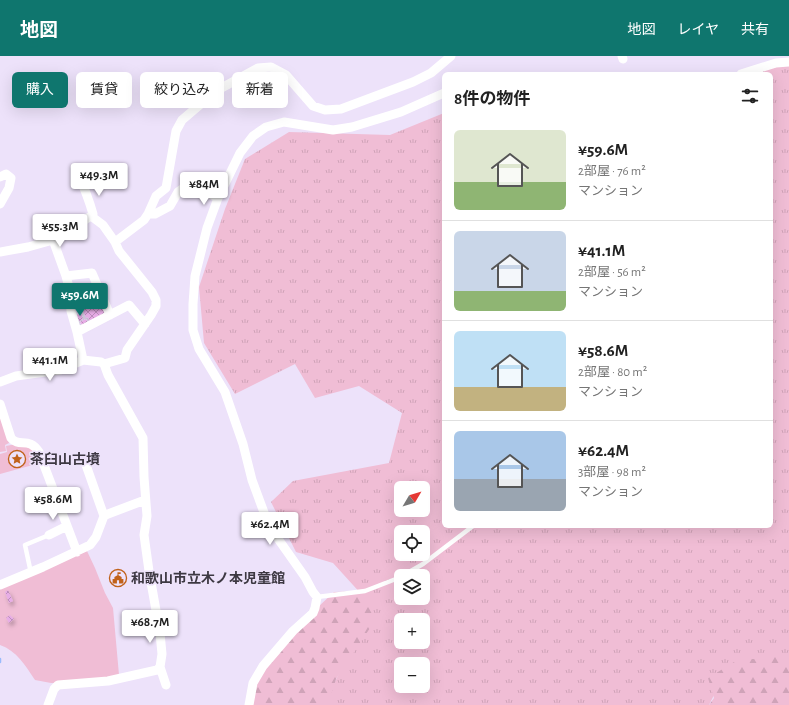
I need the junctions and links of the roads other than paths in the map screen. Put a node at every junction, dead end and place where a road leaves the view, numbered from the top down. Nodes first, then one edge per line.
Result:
1 (450, 56) edge
2 (789, 62) edge
3 (747, 72) edge
4 (442, 94) edge
5 (78, 174) dead end
6 (0, 177) edge
7 (218, 198) junction
8 (0, 204) edge
9 (148, 214) junction
10 (91, 216) junction
11 (53, 240) junction
12 (115, 242) junction
13 (0, 252) edge
14 (66, 276) junction
15 (110, 316) junction
16 (145, 324) junction
17 (77, 332) junction
18 (83, 360) junction
19 (104, 364) junction
20 (0, 382) edge
21 (0, 404) edge
22 (86, 465) dead end
23 (145, 500) junction
24 (104, 516) junction
25 (67, 526) junction
26 (470, 528) edge
27 (49, 535) joint
28 (77, 552) junction
29 (414, 569) edge
30 (31, 573) junction
31 (394, 579) edge
32 (0, 585) edge
33 (317, 597) junction
34 (160, 667) junction
35 (166, 685) dead end
36 (48, 705) edge
37 (249, 705) edge

1 - 9 street
2 - 3 street
4 - 7 street
5 - 10 street
6 - 8 street
7 - 9 street
7 - 33 street
9 - 12 street
10 - 11 street
10 - 12 street
11 - 13 street
11 - 14 street
12 - 16 street
14 - 15 street
14 - 17 street
15 - 16 street
15 - 17 street
16 - 19 street
17 - 18 street
18 - 19 street
18 - 20 street
19 - 23 street
21 - 25 street
22 - 24 street
23 - 24 street
23 - 34 street
24 - 28 street
25 - 27 street
25 - 28 street
26 - 29 lane
27 - 30 lane
28 - 30 street
30 - 32 street
31 - 33 lane
33 - 37 street
34 - 35 street
34 - 36 street

